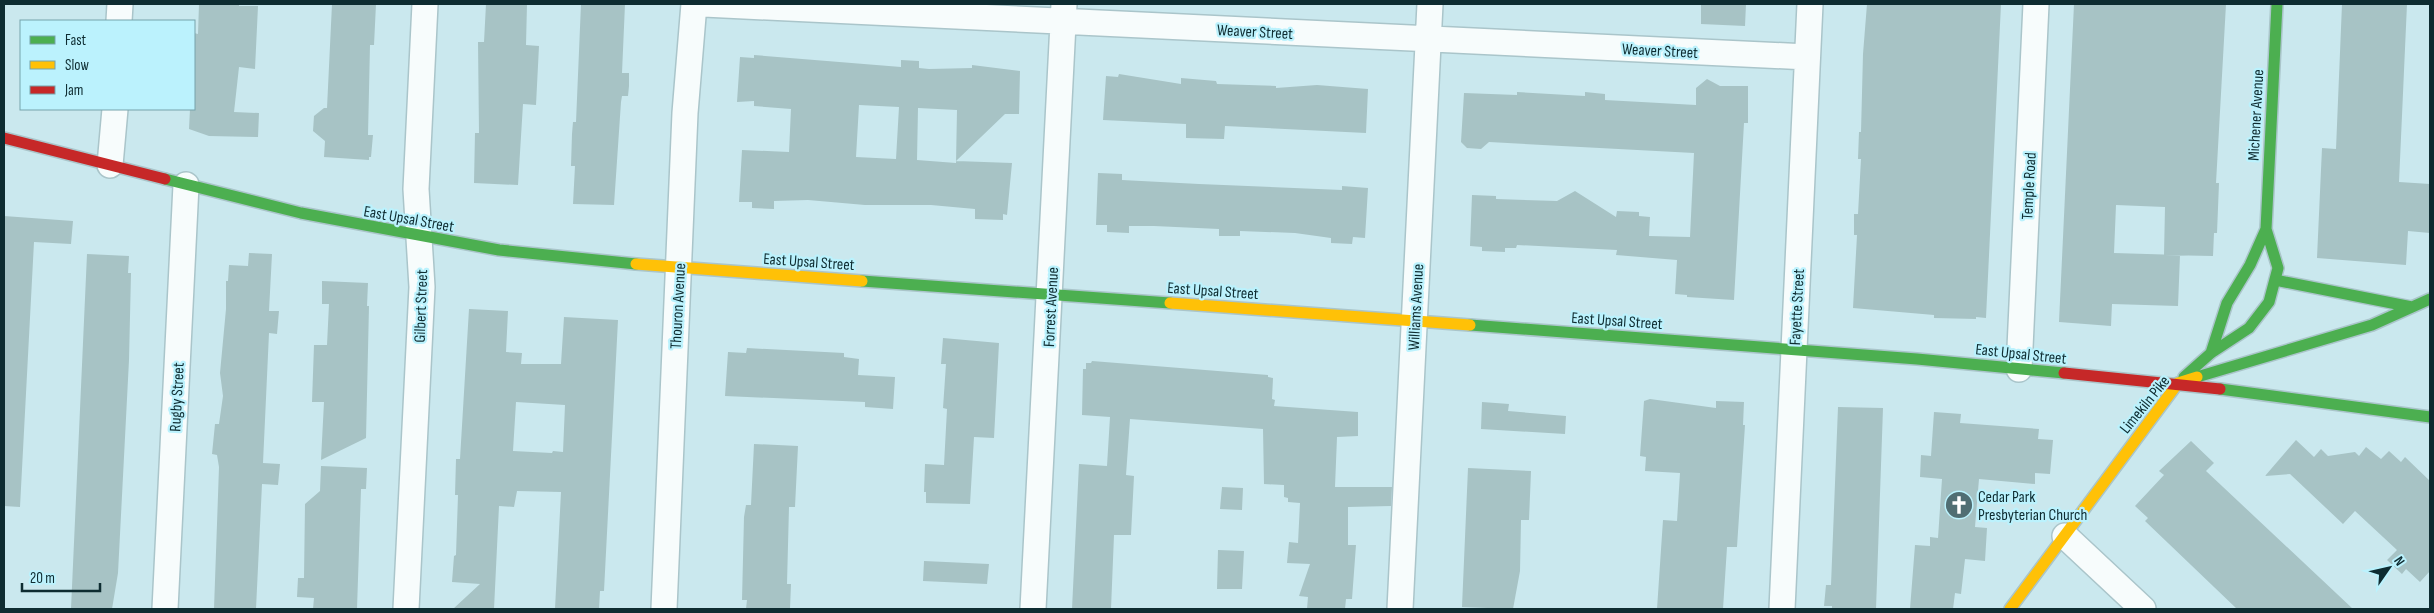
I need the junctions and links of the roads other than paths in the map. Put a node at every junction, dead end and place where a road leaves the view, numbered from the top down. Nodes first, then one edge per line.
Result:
1 (120, 4) edge
2 (425, 4) edge
3 (694, 4) edge
4 (704, 4) edge
5 (1430, 4) edge
6 (1810, 4) edge
7 (2036, 4) edge
8 (2277, 4) edge
9 (1064, 13) edge
10 (119, 20) edge
11 (1428, 39) junction
12 (1807, 57) junction
13 (115, 110) edge
14 (4, 138) edge
15 (110, 165) junction
16 (186, 185) junction
17 (2266, 229) junction
18 (418, 237) junction
19 (679, 269) junction
20 (2275, 280) junction
21 (1051, 294) junction
22 (2430, 299) edge
23 (2412, 307) junction
24 (1415, 321) junction
25 (1794, 349) junction
26 (2211, 353) junction
27 (2019, 369) junction
28 (2178, 383) junction
29 (2430, 417) edge
30 (2065, 536) junction
31 (165, 609) edge
32 (406, 609) edge
33 (664, 609) edge
34 (1033, 609) edge
35 (1400, 609) edge
36 (1782, 609) edge
37 (2010, 609) edge
38 (2143, 609) edge

1 - 10 street
2 - 18 street, Gilbert Street
3 - 19 street, Thouron Avenue
4 - 9 street, Weaver Street
5 - 11 street, Williams Avenue
6 - 12 street, Fayette Street
7 - 27 street, Temple Road
8 - 17 street, Michener Avenue
9 - 11 street, Weaver Street
9 - 21 street, Forrest Avenue
11 - 12 street, Weaver Street
11 - 24 street, Williams Avenue
12 - 25 street, Fayette Street
13 - 15 street
14 - 15 street, East Upsal Street
15 - 16 street, East Upsal Street
16 - 18 street, East Upsal Street
16 - 31 street, Rugby Street
17 - 20 street, Michener Avenue
17 - 26 street, Michener Avenue
18 - 19 street, East Upsal Street
18 - 32 street, Gilbert Street
19 - 21 street, East Upsal Street
19 - 33 street, Thouron Avenue
20 - 23 street
20 - 26 street, Michener Avenue
21 - 24 street, East Upsal Street
21 - 34 street, Forrest Avenue
22 - 23 street, Limekiln Pike
23 - 28 street, Limekiln Pike
24 - 25 street, East Upsal Street
24 - 35 street, Williams Avenue
25 - 27 street, East Upsal Street
25 - 36 street, Fayette Street
26 - 28 street, Michener Avenue
27 - 28 street, East Upsal Street
28 - 29 street, East Upsal Street
28 - 30 street, Limekiln Pike
30 - 37 street, Limekiln Pike
30 - 38 street

